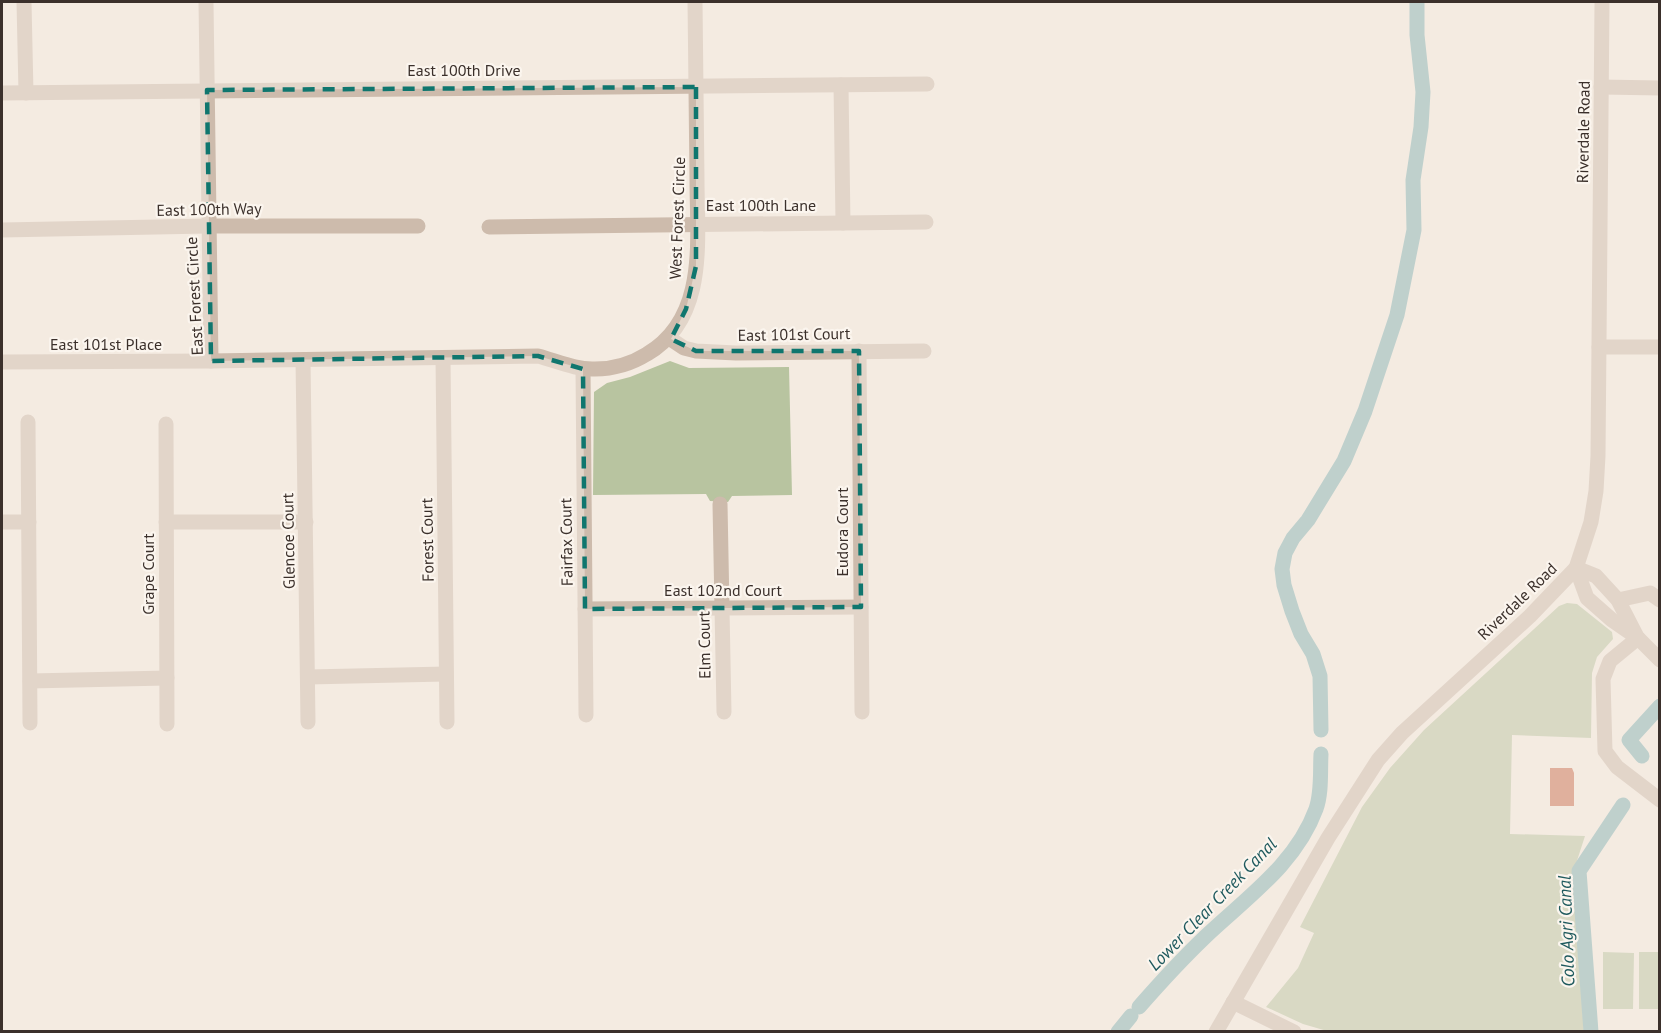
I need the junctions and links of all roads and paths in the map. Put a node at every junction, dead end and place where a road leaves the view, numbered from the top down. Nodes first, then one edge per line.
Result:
1 (24, 2) edge
2 (206, 2) edge
3 (696, 2) edge
4 (1602, 2) edge
5 (927, 84) dead end
6 (842, 85) junction
7 (696, 87) junction
8 (1601, 87) junction
9 (1659, 88) edge
10 (207, 90) junction
11 (2, 93) edge
12 (26, 93) junction
13 (926, 222) dead end
14 (843, 223) junction
15 (697, 224) junction
16 (208, 226) junction
17 (418, 226) dead end
18 (489, 227) dead end
19 (2, 230) edge
20 (669, 338) junction
21 (1599, 347) junction
22 (1659, 347) edge
23 (859, 351) junction
24 (924, 351) dead end
25 (443, 358) junction
26 (303, 360) junction
27 (211, 361) junction
28 (2, 362) edge
29 (583, 369) junction
30 (28, 422) dead end
31 (166, 424) dead end
32 (720, 504) dead end
33 (2, 522) edge
34 (28, 522) junction
35 (166, 522) junction
36 (306, 522) junction
37 (1576, 568) junction
38 (1618, 600) junction
39 (1659, 600) edge
40 (722, 608) junction
41 (861, 608) junction
42 (585, 609) junction
43 (1638, 638) junction
44 (1659, 660) edge
45 (446, 674) junction
46 (308, 676) junction
47 (166, 678) junction
48 (30, 681) junction
49 (724, 712) dead end
50 (862, 712) dead end
51 (586, 715) dead end
52 (308, 722) dead end
53 (447, 722) dead end
54 (30, 723) dead end
55 (167, 724) dead end
56 (1659, 800) edge
57 (1233, 1002) junction
58 (1216, 1032) edge
59 (1293, 1032) edge

1 - 12 street
2 - 10 street, East Forest Circle
3 - 7 street, West Forest Circle
4 - 8 street, Riverdale Road
5 - 6 street, East 100th Drive
6 - 7 street, East 100th Drive
6 - 14 street
7 - 10 street, East 100th Drive
7 - 15 street, West Forest Circle
8 - 9 street
8 - 21 street, Riverdale Road
10 - 12 street, East 100th Drive
10 - 16 street, East Forest Circle
11 - 12 street, East 100th Drive
13 - 14 street, East 100th Lane
14 - 15 street, East 100th Lane
15 - 18 street, East 100th Lane
15 - 20 street, West Forest Circle
16 - 17 street, East 100th Way
16 - 19 street, East 100th Way
16 - 27 street, East Forest Circle
20 - 23 street, East 101st Court
20 - 29 street, West Forest Circle
21 - 22 street
21 - 37 street, Riverdale Road
23 - 24 street, East 101st Court
23 - 41 street, Eudora Court
25 - 26 street, East Forest Circle
25 - 29 street, West Forest Circle
25 - 45 street, Forest Court
26 - 27 street, East Forest Circle
26 - 36 street, Glencoe Court
27 - 28 street, East 101st Place
29 - 42 street, Fairfax Court
30 - 34 street
31 - 35 street, Grape Court
32 - 40 street, Elm Court
33 - 34 street
34 - 48 street
35 - 36 street
35 - 47 street, Grape Court
36 - 46 street, Glencoe Court
37 - 38 street
37 - 43 street
37 - 57 street, Riverdale Road
38 - 39 street
38 - 43 street
40 - 41 street, East 102nd Court
40 - 42 street, East 102nd Court
40 - 49 street, Elm Court
41 - 50 street, Eudora Court
42 - 51 street, Fairfax Court
43 - 44 street
43 - 56 street
45 - 46 street
45 - 53 street, Forest Court
46 - 52 street, Glencoe Court
47 - 48 street
47 - 55 street, Grape Court
48 - 54 street
57 - 58 street, Riverdale Road
57 - 59 street

